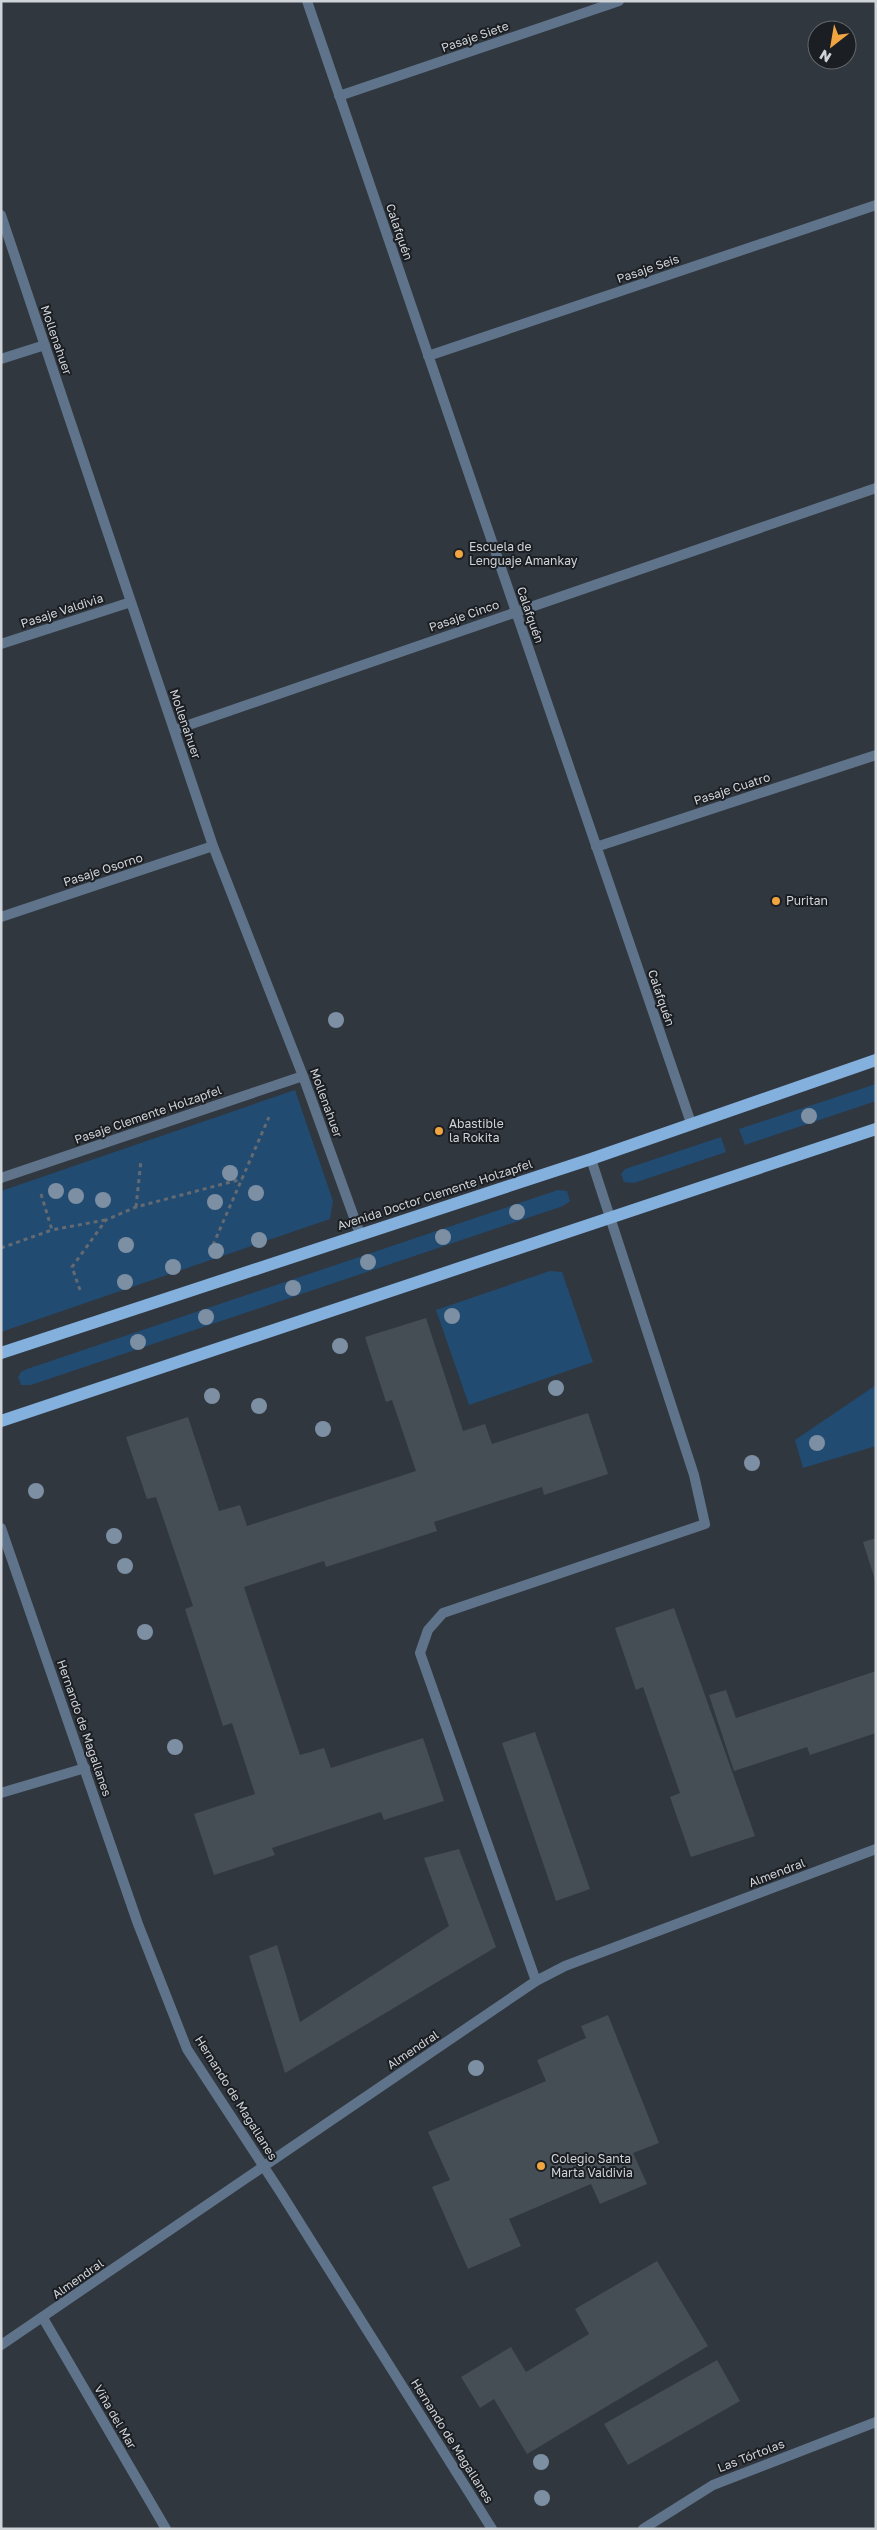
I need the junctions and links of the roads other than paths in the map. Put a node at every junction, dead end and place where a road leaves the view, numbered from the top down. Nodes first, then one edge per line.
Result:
1 (307, 1) edge
2 (619, 1) edge
3 (339, 96) junction
4 (876, 205) edge
5 (1, 215) edge
6 (45, 345) junction
7 (428, 356) junction
8 (1, 360) edge
9 (876, 488) edge
10 (131, 602) junction
11 (516, 611) junction
12 (1, 644) edge
13 (174, 730) junction
14 (876, 755) edge
15 (213, 846) junction
16 (596, 847) junction
17 (1, 917) edge
18 (876, 1060) edge
19 (303, 1076) junction
20 (691, 1123) junction
21 (876, 1129) edge
22 (591, 1159) junction
23 (1, 1178) edge
24 (610, 1218) junction
25 (360, 1234) junction
26 (1, 1353) edge
27 (1, 1421) edge
28 (1, 1528) edge
29 (85, 1768) junction
30 (1, 1793) edge
31 (876, 1849) edge
32 (536, 1981) junction
33 (264, 2166) junction
34 (43, 2318) junction
35 (1, 2345) edge
36 (876, 2422) edge
37 (166, 2529) edge
38 (492, 2529) edge
39 (643, 2529) edge

1 - 3 street, Calafquén
2 - 3 street, Pasaje Siete
3 - 7 street, Calafquén
4 - 7 street, Pasaje Seis
5 - 6 street, Mollenahuer
6 - 8 street
6 - 10 street, Mollenahuer
7 - 11 street, Calafquén
9 - 11 street, Pasaje Cinco
10 - 12 street, Pasaje Valdivia
10 - 13 street, Mollenahuer
11 - 13 street, Pasaje Cinco
11 - 16 street, Calafquén
13 - 15 street, Mollenahuer
14 - 16 street, Pasaje Cuatro
15 - 17 street, Pasaje Osorno
15 - 19 street, Mollenahuer
16 - 20 street, Calafquén
18 - 20 main road, Avenida Doctor Clemente Holzapfel
19 - 23 street, Pasaje Clemente Holzapfel
19 - 25 street, Mollenahuer
20 - 22 main road, Avenida Doctor Clemente Holzapfel
21 - 24 main road
22 - 24 street
22 - 25 main road, Avenida Doctor Clemente Holzapfel
24 - 27 main road
24 - 32 street
25 - 26 main road, Avenida Doctor Clemente Holzapfel
28 - 29 street, Hernando de Magallanes
29 - 30 street
29 - 33 street, Hernando de Magallanes
31 - 32 street, Almendral
32 - 33 street, Almendral
33 - 34 street, Almendral
33 - 38 street, Hernando de Magallanes
34 - 35 street, Almendral
34 - 37 street, Viña del Mar
36 - 39 street, Las Tórtolas

